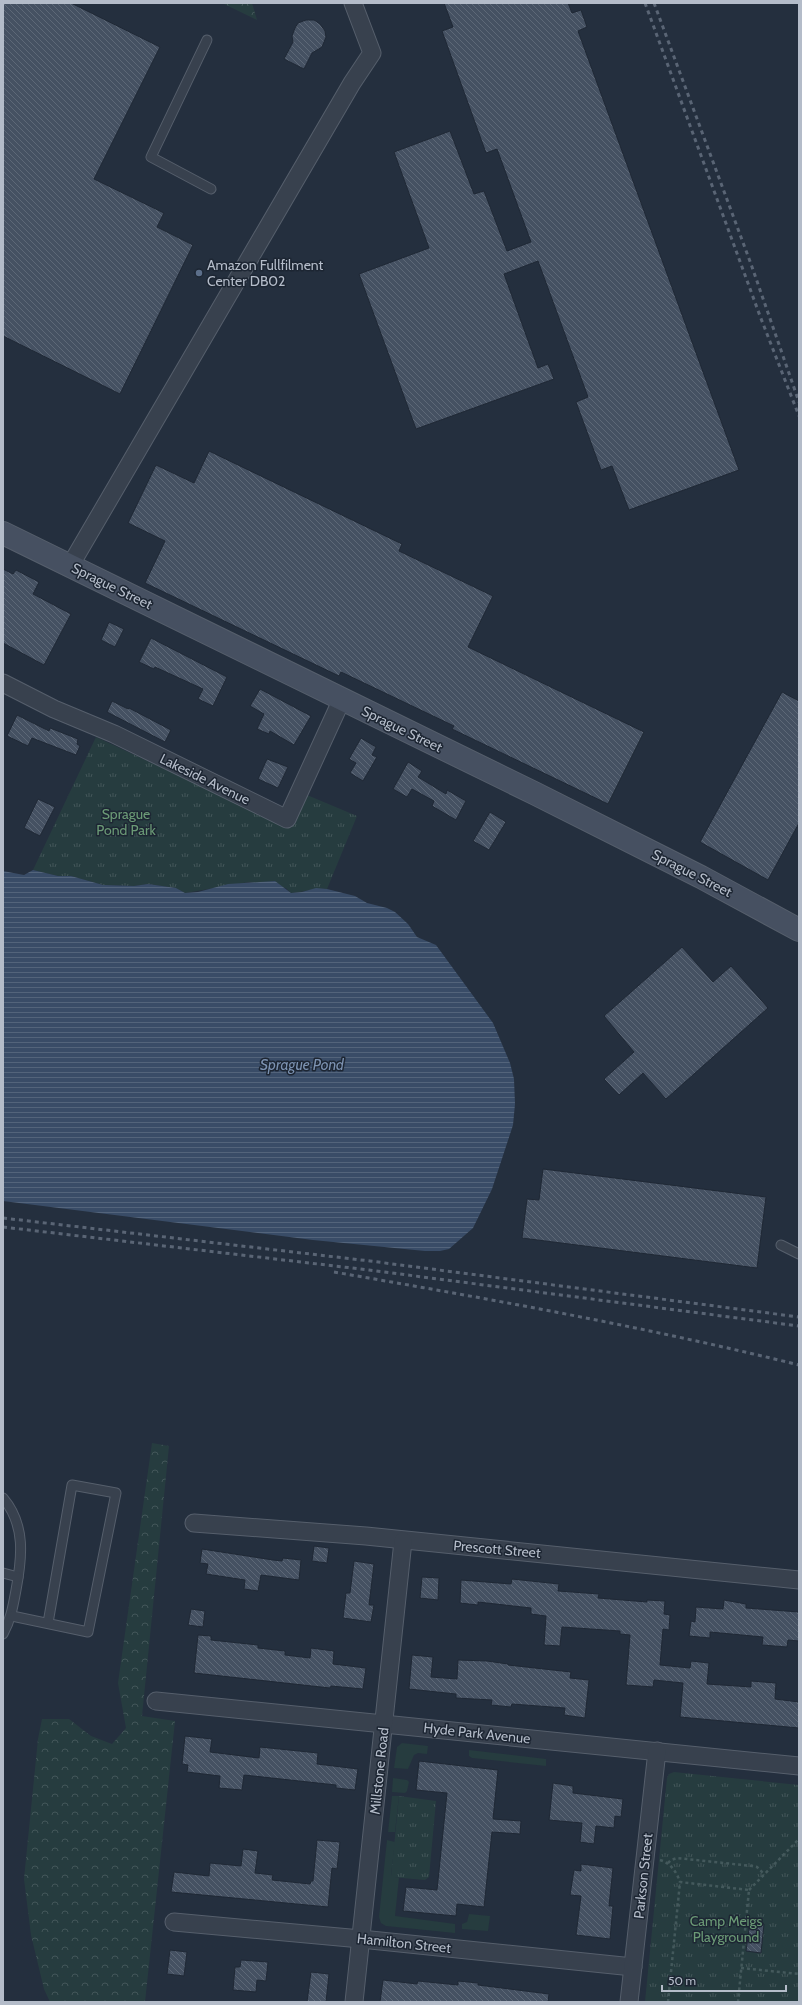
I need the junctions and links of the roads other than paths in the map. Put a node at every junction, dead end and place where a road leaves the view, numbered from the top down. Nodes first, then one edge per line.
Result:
1 (353, 3) edge
2 (207, 40) dead end
3 (212, 189) dead end
4 (3, 533) edge
5 (70, 566) junction
6 (3, 683) edge
7 (342, 699) junction
8 (795, 923) edge
9 (781, 1245) dead end
10 (799, 1254) edge
11 (3, 1498) edge
12 (194, 1523) dead end
13 (403, 1541) junction
14 (3, 1574) edge
15 (18, 1577) junction
16 (799, 1580) edge
17 (12, 1616) junction
18 (48, 1623) junction
19 (3, 1634) edge
20 (156, 1701) dead end
21 (384, 1724) junction
22 (656, 1751) junction
23 (799, 1766) edge
24 (174, 1922) dead end
25 (361, 1938) junction
26 (633, 1967) junction
27 (354, 2002) edge
28 (629, 2002) edge

1 - 5 street
2 - 3 lane
4 - 5 main road, Sprague Street
5 - 7 main road, Sprague Street
6 - 7 street, Lakeside Avenue
7 - 8 main road, Sprague Street
9 - 10 lane
11 - 15 lane
12 - 13 street, Prescott Street
13 - 16 street, Prescott Street
13 - 21 street, Millstone Road
14 - 15 lane
15 - 17 lane
17 - 18 lane
17 - 19 lane
18 - 18 lane
20 - 21 street, Hyde Park Avenue
21 - 22 street, Hyde Park Avenue
21 - 25 street, Millstone Road
22 - 23 street, Hyde Park Avenue
22 - 26 street, Parkson Street
24 - 25 street, Hamilton Street
25 - 26 street, Hamilton Street
25 - 27 street, Millstone Road
26 - 28 street, Parkson Street

